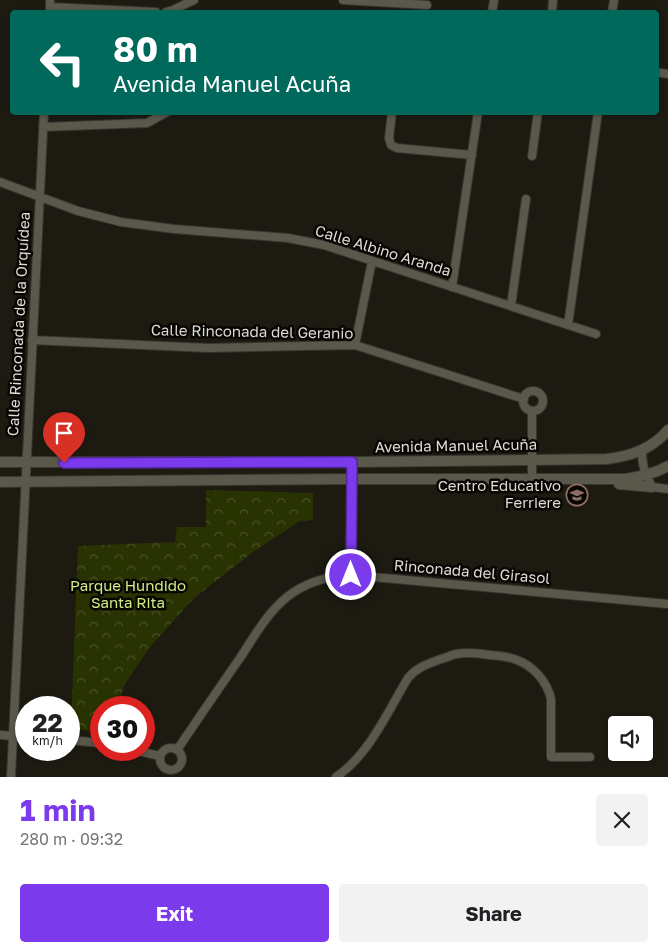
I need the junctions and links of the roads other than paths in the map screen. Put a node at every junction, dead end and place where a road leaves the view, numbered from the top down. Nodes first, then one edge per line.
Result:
1 (194, 0) edge
2 (343, 0) edge
3 (427, 6) edge
4 (50, 7) edge
5 (114, 10) edge
6 (171, 10) edge
7 (44, 115) edge
8 (163, 115) edge
9 (392, 115) edge
10 (478, 115) edge
11 (538, 115) edge
12 (598, 115) edge
13 (43, 127) junction
14 (472, 155) junction
15 (532, 156) dead end
16 (0, 182) edge
17 (39, 196) junction
18 (526, 199) dead end
19 (372, 261) junction
20 (452, 287) junction
21 (511, 306) junction
22 (568, 325) junction
23 (596, 334) dead end
24 (32, 340) junction
25 (355, 345) junction
26 (524, 399) junction
27 (532, 411) junction
28 (667, 432) edge
29 (642, 451) junction
30 (532, 460) junction
31 (0, 462) edge
32 (352, 462) junction
33 (26, 463) junction
34 (668, 466) edge
35 (646, 476) junction
36 (532, 478) junction
37 (352, 479) junction
38 (576, 479) junction
39 (0, 482) edge
40 (25, 482) junction
41 (652, 487) junction
42 (668, 489) edge
43 (351, 575) junction
44 (668, 604) edge
45 (0, 735) edge
46 (13, 736) junction
47 (177, 750) junction
48 (155, 755) edge
49 (160, 756) junction
50 (590, 757) dead end
51 (11, 777) edge
52 (336, 777) edge

1 - 6 street
2 - 3 street
4 - 5 street
7 - 13 street, Calle Rinconada de la Orquídea
8 - 13 street
9 - 14 street
10 - 14 street
11 - 15 street
12 - 22 street
13 - 17 street, Calle Rinconada de la Orquídea
14 - 20 street
16 - 17 street, Calle Albino Aranda
17 - 19 street, Calle Albino Aranda
17 - 24 street, Calle Rinconada de la Orquídea
18 - 21 street
19 - 20 street, Calle Albino Aranda
19 - 25 street
20 - 21 street, Calle Albino Aranda
21 - 22 street, Calle Albino Aranda
22 - 23 street, Calle Albino Aranda
24 - 25 street, Calle Rinconada del Geranio
24 - 33 street, Calle Rinconada de la Orquídea
25 - 26 street, Calle Rinconada del Geranio
26 - 27 street
26 - 27 street
27 - 30 street
28 - 29 street, Avenida Manuel Acuña
29 - 30 street, Avenida Manuel Acuña
29 - 35 street
30 - 32 street, Avenida Manuel Acuña
30 - 36 street
31 - 33 street, Avenida Manuel Acuña
32 - 33 street, Avenida Manuel Acuña
32 - 37 street
33 - 40 street, Calle Rinconada de la Orquídea
34 - 35 street
35 - 38 street
35 - 41 street
36 - 37 street, Avenida Manuel Acuña
36 - 38 street, Avenida Manuel Acuña
37 - 40 street, Avenida Manuel Acuña
37 - 43 street
38 - 41 street
39 - 40 street, Avenida Manuel Acuña
40 - 46 street, Calle Rinconada de la Orquídea
41 - 42 street
43 - 44 street, Rinconada del Girasol
43 - 47 street, Rinconada del Girasol
45 - 46 street
46 - 51 street, Calle Rinconada de la Orquídea
47 - 49 street
47 - 49 street
48 - 49 street
50 - 52 street

